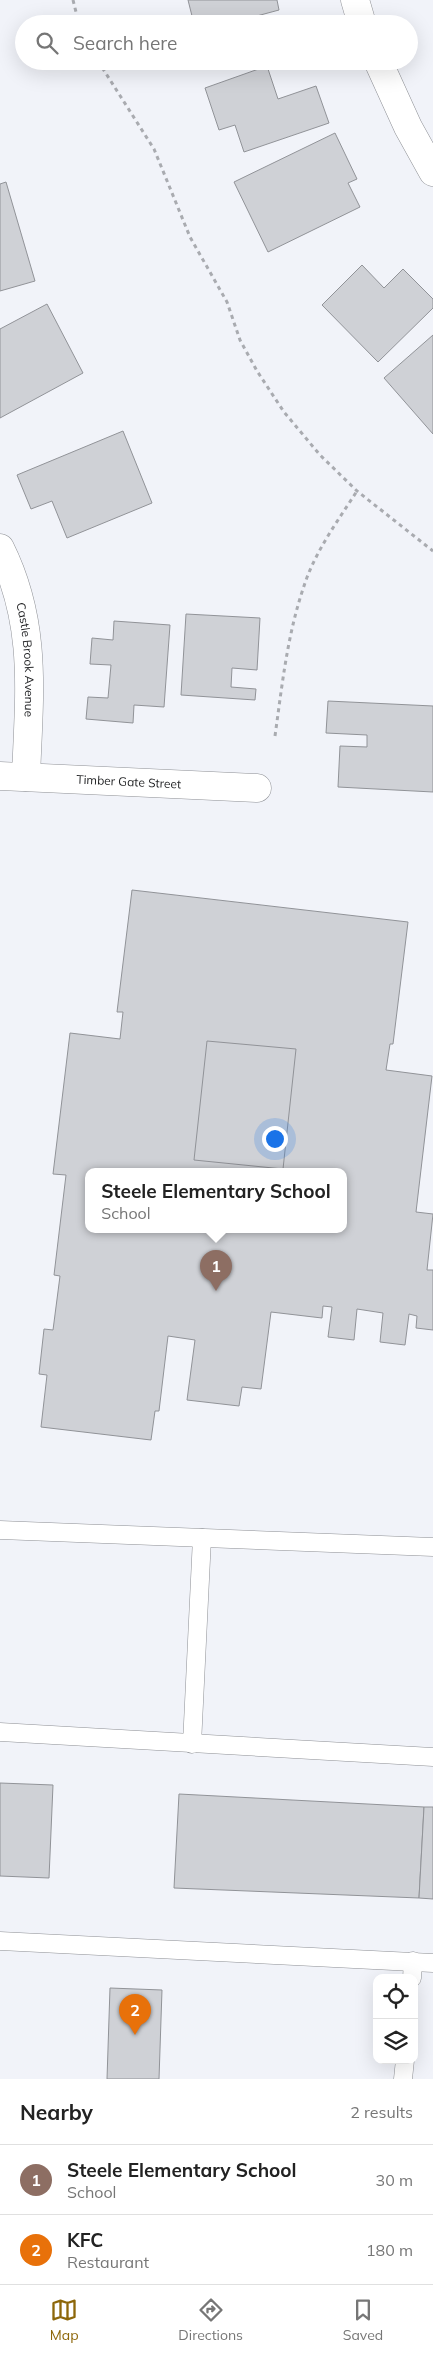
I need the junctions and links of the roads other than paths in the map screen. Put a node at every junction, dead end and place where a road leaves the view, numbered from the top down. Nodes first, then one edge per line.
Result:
1 (355, 0) edge
2 (359, 15) edge
3 (382, 70) edge
4 (433, 172) edge
5 (0, 548) edge
6 (13, 777) edge
7 (257, 788) dead end
8 (0, 1530) edge
9 (202, 1538) junction
10 (433, 1547) edge
11 (0, 1732) edge
12 (192, 1744) junction
13 (433, 1758) edge
14 (0, 1941) edge
15 (433, 1963) edge
16 (413, 1969) edge
17 (405, 2064) edge
18 (403, 2079) edge

1 - 2 street
3 - 4 street
5 - 6 street, Castle Brook Avenue
6 - 7 street, Timber Gate Street
8 - 9 lane
9 - 10 lane
9 - 12 lane
11 - 12 lane
12 - 13 lane
14 - 16 lane
15 - 16 lane
17 - 18 lane

